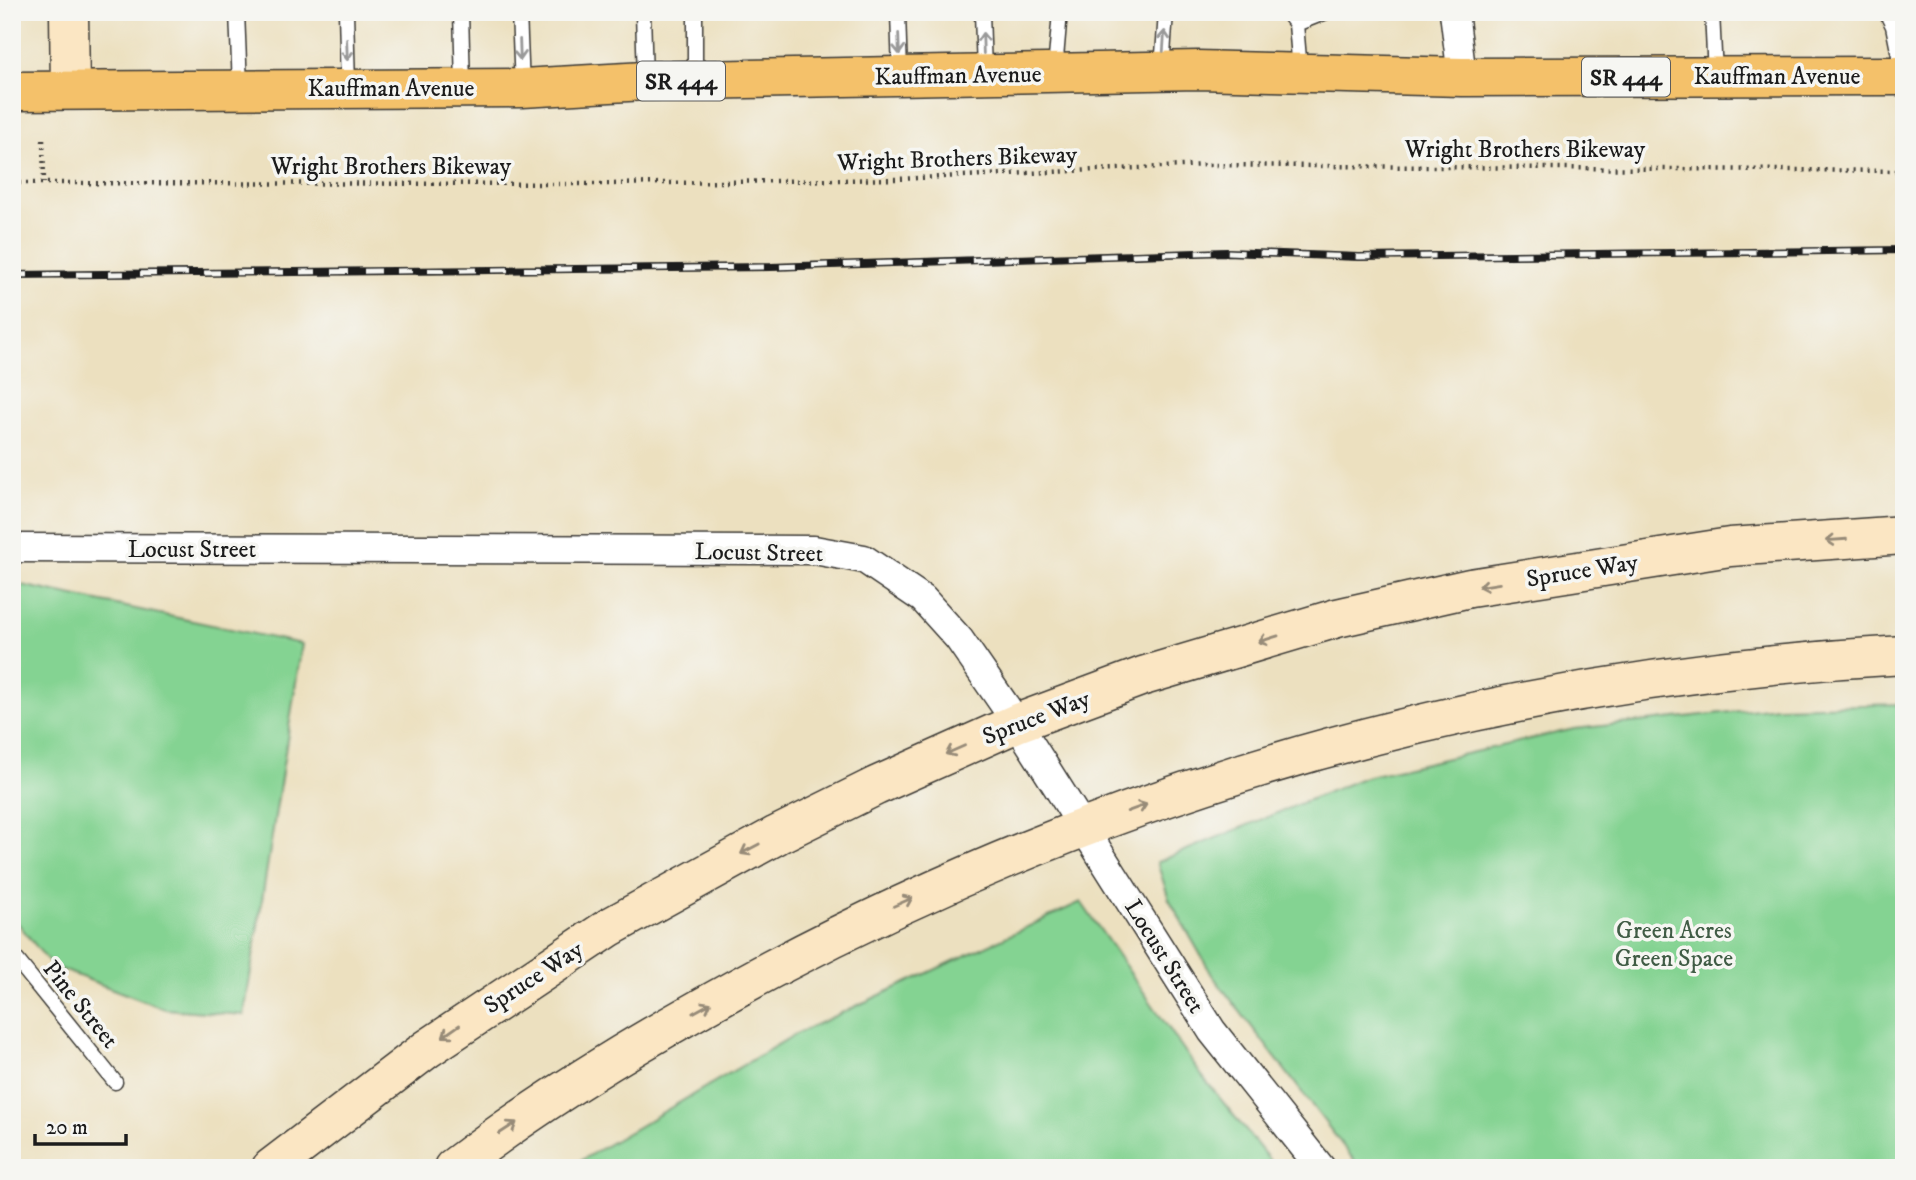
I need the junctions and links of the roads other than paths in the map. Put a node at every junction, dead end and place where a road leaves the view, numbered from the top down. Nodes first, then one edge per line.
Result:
1 (69, 12) edge
2 (237, 12) edge
3 (346, 12) edge
4 (461, 12) edge
5 (519, 12) edge
6 (643, 12) edge
7 (695, 12) edge
8 (898, 12) edge
9 (982, 12) edge
10 (1060, 12) edge
11 (1166, 12) edge
12 (1326, 12) edge
13 (1454, 12) edge
14 (1712, 12) edge
15 (1886, 12) edge
16 (1292, 18) edge
17 (1162, 71) junction
18 (1055, 73) junction
19 (1300, 73) junction
20 (984, 74) junction
21 (900, 76) junction
22 (1904, 76) edge
23 (1462, 77) junction
24 (1715, 77) junction
25 (695, 80) junction
26 (645, 81) junction
27 (348, 88) junction
28 (463, 88) junction
29 (522, 88) junction
30 (240, 89) junction
31 (70, 90) junction
32 (12, 91) edge
33 (1904, 535) edge
34 (12, 548) edge
35 (1904, 655) edge
36 (1017, 723) junction
37 (1084, 828) junction
38 (12, 954) edge
39 (115, 1082) dead end
40 (271, 1168) edge
41 (453, 1168) edge
42 (1321, 1168) edge

1 - 31 street
2 - 30 lane
3 -> 27 lane
4 - 28 lane
5 -> 29 lane
6 - 26 lane
7 - 25 lane
8 -> 21 lane
20 -> 9 lane
10 - 18 lane
17 -> 11 lane
12 - 16 lane
13 - 23 street
14 - 24 lane
15 - 22 lane
16 - 19 lane
17 - 18 main road, Kauffman Avenue / SR 444
17 - 19 main road, Kauffman Avenue / SR 444
18 - 20 main road, Kauffman Avenue / SR 444
19 - 23 main road, Kauffman Avenue / SR 444
20 - 21 main road, Kauffman Avenue / SR 444
21 - 25 main road, Kauffman Avenue / SR 444
22 - 24 main road, Kauffman Avenue / SR 444
23 - 24 main road, Kauffman Avenue / SR 444
25 - 26 main road, Kauffman Avenue / SR 444
26 - 29 main road, Kauffman Avenue / SR 444
27 - 28 main road, Kauffman Avenue / SR 444
27 - 30 main road, Kauffman Avenue / SR 444
28 - 29 main road, Kauffman Avenue / SR 444
30 - 31 main road, Kauffman Avenue / SR 444
31 - 32 main road, Kauffman Avenue / SR 444
33 -> 36 street, Spruce Way
34 - 36 street, Locust Street
37 -> 35 street
36 - 37 street, Locust Street
36 -> 40 street, Spruce Way
41 -> 37 street
37 - 42 street, Locust Street
38 - 39 lane, Pine Street

